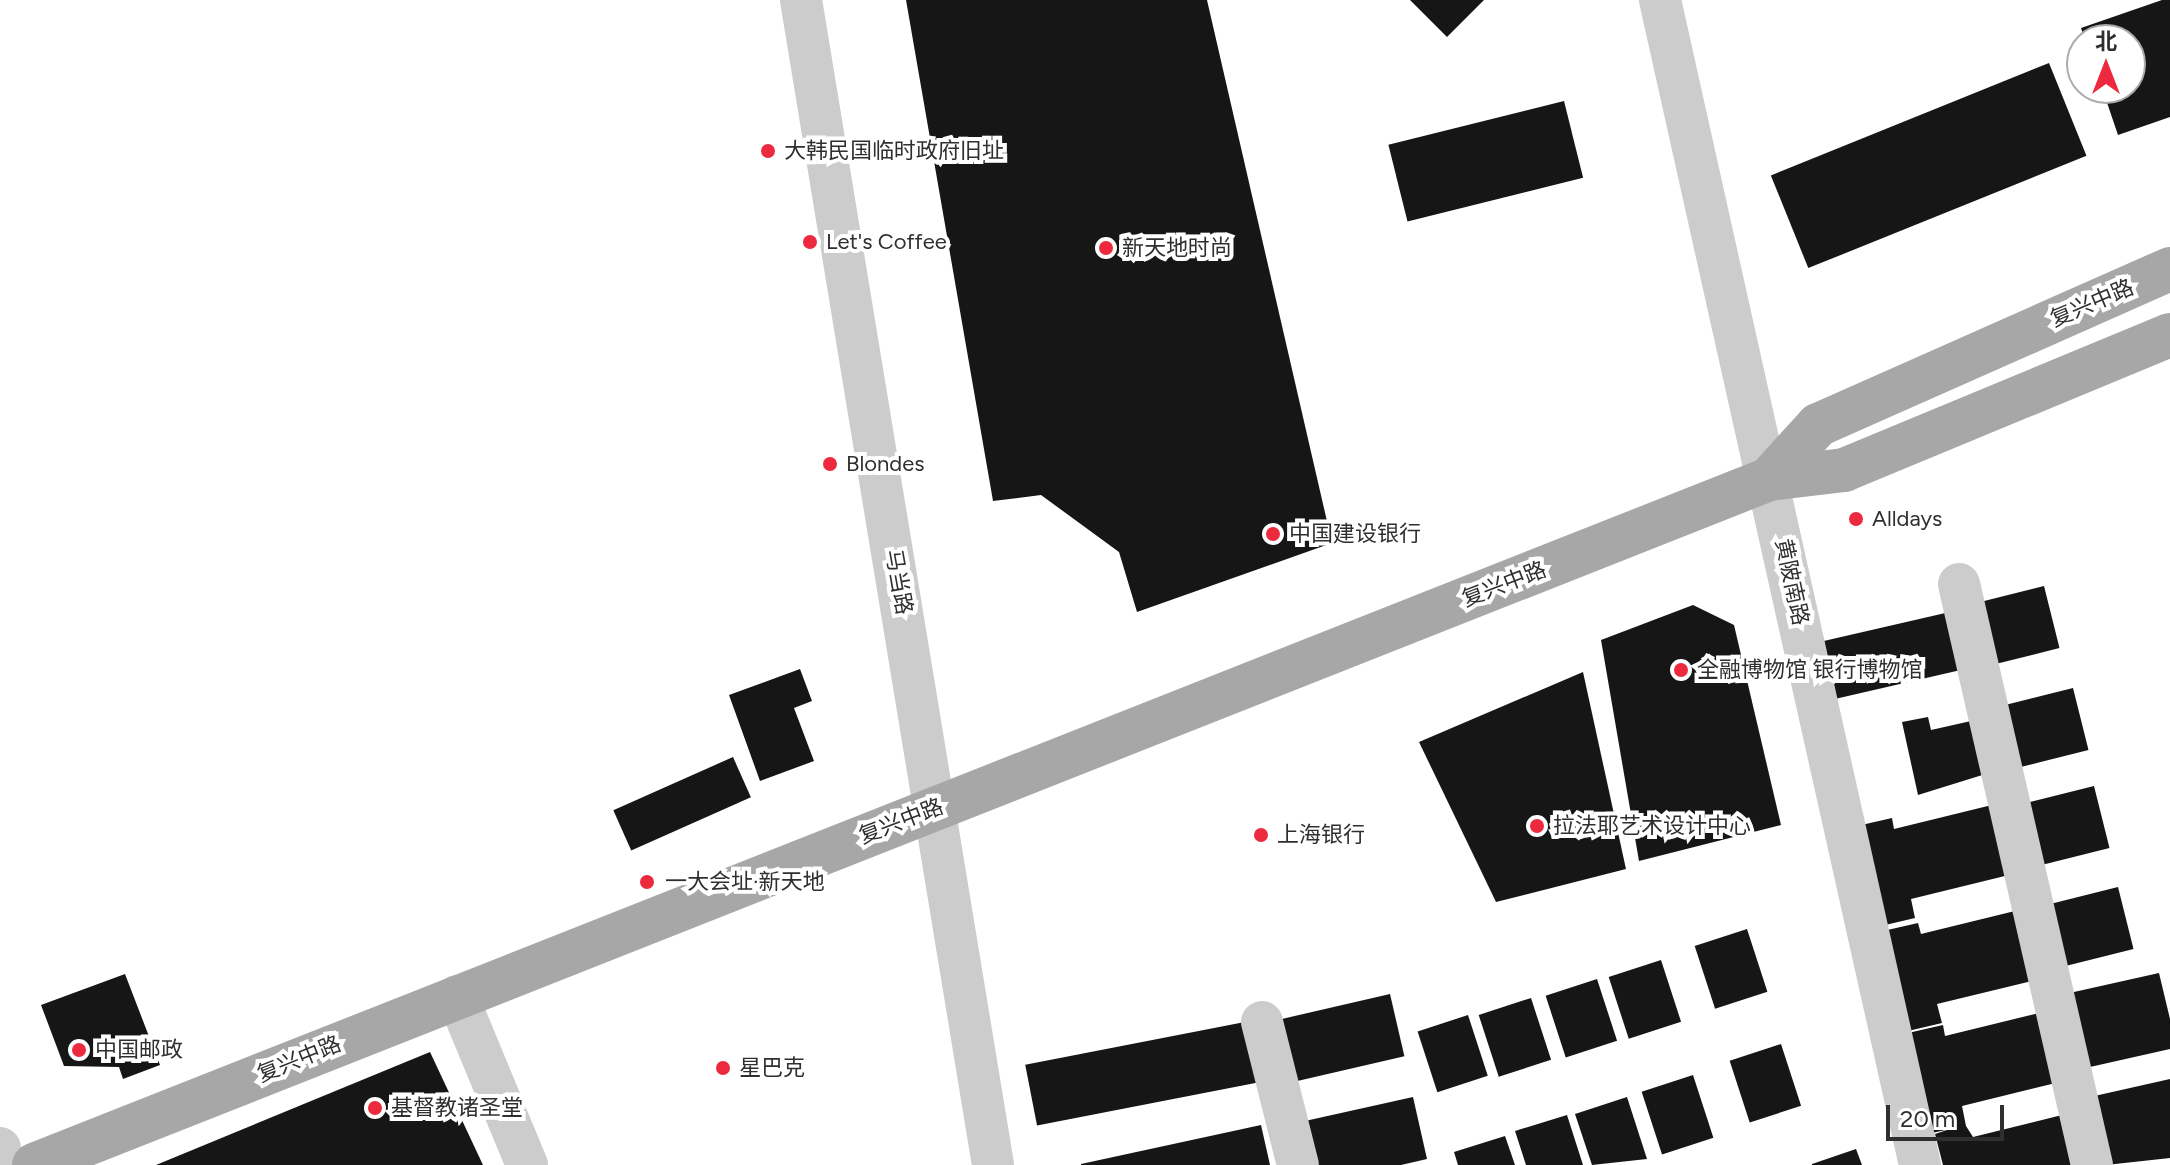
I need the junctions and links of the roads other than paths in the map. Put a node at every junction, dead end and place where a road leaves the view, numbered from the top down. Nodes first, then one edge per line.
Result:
1 (801, 0) edge
2 (1660, 0) edge
3 (2170, 269) edge
4 (2170, 335) edge
5 (1769, 479) junction
6 (1959, 584) dead end
7 (936, 807) junction
8 (457, 996) junction
9 (1262, 1022) dead end
10 (0, 1148) edge
11 (1, 1165) edge
12 (34, 1165) edge
13 (527, 1165) edge
14 (993, 1165) edge
15 (1298, 1165) edge
16 (1920, 1165) edge
17 (2092, 1165) edge

1 - 7 street, 马当路
2 - 5 street, 黄陂南路
3 - 5 main road, 复兴中路
4 - 5 main road, 复兴中路
5 - 7 main road, 复兴中路
5 - 16 street, 黄陂南路
6 - 17 street
7 - 8 main road, 复兴中路
7 - 14 street, 马当路
8 - 12 main road, 复兴中路
8 - 13 street
9 - 15 street
10 - 11 street

